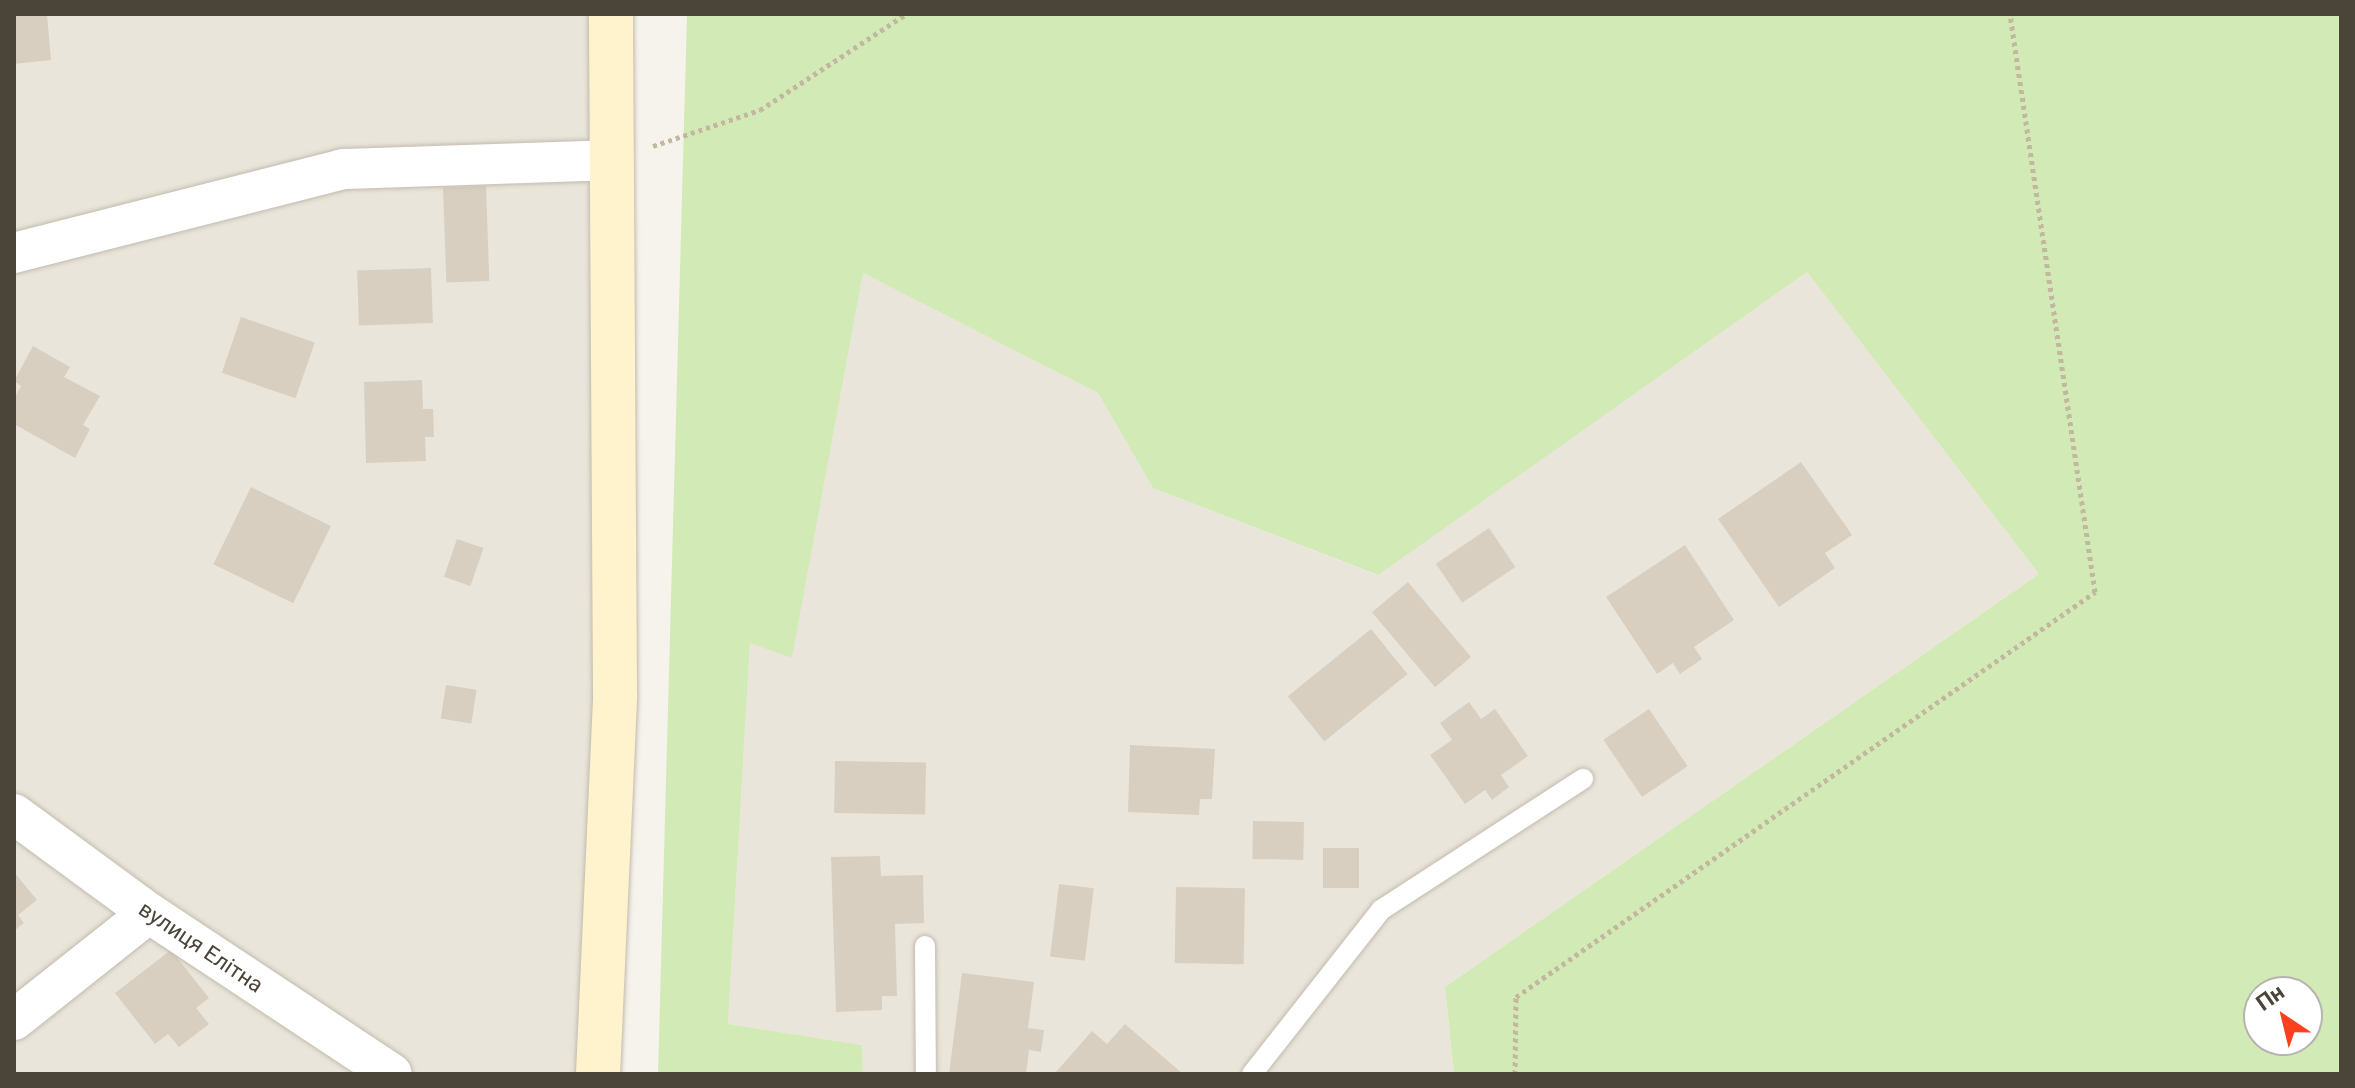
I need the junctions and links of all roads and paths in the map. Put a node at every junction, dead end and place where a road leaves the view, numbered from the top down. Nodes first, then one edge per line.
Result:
1 (611, 14) edge
2 (906, 14) edge
3 (2010, 14) edge
4 (610, 160) junction
5 (14, 253) edge
6 (1583, 779) dead end
7 (14, 814) edge
8 (149, 913) junction
9 (925, 946) dead end
10 (14, 1020) edge
11 (392, 1074) edge
12 (598, 1074) edge
13 (926, 1074) edge
14 (1252, 1074) edge
15 (1515, 1074) edge

1 - 4 main road
2 - 4 path
3 - 15 path
4 - 5 street
4 - 12 main road
6 - 14 lane
7 - 8 street, вулиця Елітна
8 - 10 street
8 - 11 street, вулиця Елітна
9 - 13 lane

